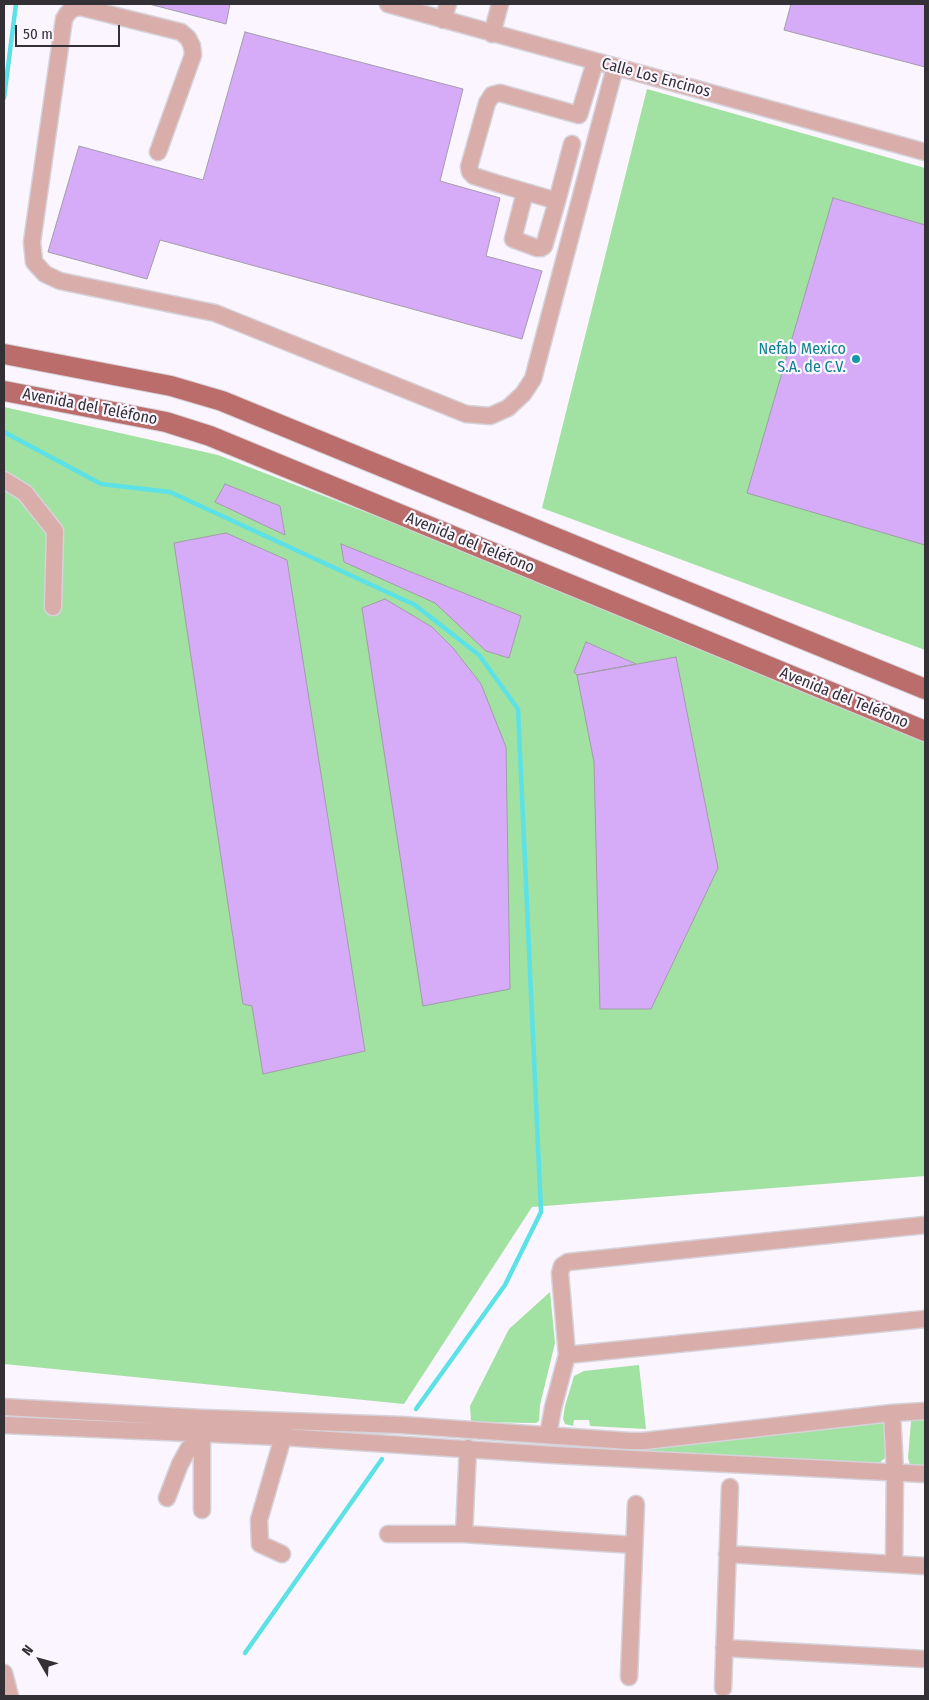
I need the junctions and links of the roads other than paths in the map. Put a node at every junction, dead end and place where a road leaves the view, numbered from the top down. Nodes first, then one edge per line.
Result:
1 (448, 4) edge
2 (500, 4) edge
3 (396, 5) edge
4 (443, 20) junction
5 (492, 34) junction
6 (594, 62) junction
7 (615, 67) junction
8 (572, 144) dead end
9 (158, 152) dead end
10 (925, 152) edge
11 (525, 192) junction
12 (557, 201) junction
13 (4, 354) edge
14 (4, 391) edge
15 (4, 480) edge
16 (53, 607) dead end
17 (925, 689) edge
18 (925, 731) edge
19 (925, 1225) edge
20 (925, 1319) edge
21 (566, 1355) junction
22 (4, 1406) edge
23 (925, 1412) edge
24 (892, 1413) junction
25 (202, 1418) junction
26 (4, 1425) edge
27 (440, 1427) junction
28 (284, 1429) junction
29 (552, 1435) junction
30 (201, 1439) junction
31 (439, 1446) junction
32 (468, 1448) junction
33 (554, 1455) junction
34 (895, 1472) junction
35 (925, 1474) edge
36 (730, 1487) dead end
37 (167, 1498) dead end
38 (636, 1504) dead end
39 (202, 1510) dead end
40 (388, 1534) dead end
41 (464, 1534) junction
42 (634, 1545) junction
43 (282, 1554) dead end
44 (727, 1554) junction
45 (894, 1564) junction
46 (925, 1566) edge
47 (724, 1648) junction
48 (925, 1659) edge
49 (4, 1673) edge
50 (629, 1677) dead end
51 (723, 1688) dead end
52 (10, 1696) edge

1 - 4 street
2 - 5 street
3 - 4 street, Calle Los Encinos
4 - 5 street, Calle Los Encinos
5 - 6 street, Calle Los Encinos
6 - 7 street, Calle Los Encinos
6 - 11 street
7 - 9 street
7 - 10 street, Calle Los Encinos
8 - 12 street
11 - 12 street
11 - 12 street
13 - 17 main road
14 - 18 main road, Avenida del Teléfono
15 - 16 street
19 - 21 street
20 - 21 street
21 - 29 street
22 - 25 street
23 - 24 street
24 - 29 street
24 - 34 street
25 - 28 street
25 - 30 street
26 - 30 street
27 - 28 street
27 - 29 street
27 - 31 street
28 - 30 street
28 - 31 street
28 - 43 street
29 - 33 street
30 - 37 street
30 - 39 street
31 - 32 street
32 - 33 street
32 - 41 street
33 - 34 street
34 - 35 street
34 - 45 street
36 - 44 street
38 - 42 street
40 - 41 street
41 - 42 street
42 - 50 street
44 - 45 street
44 - 47 street
45 - 46 street
47 - 48 street
47 - 51 street
49 - 52 street

